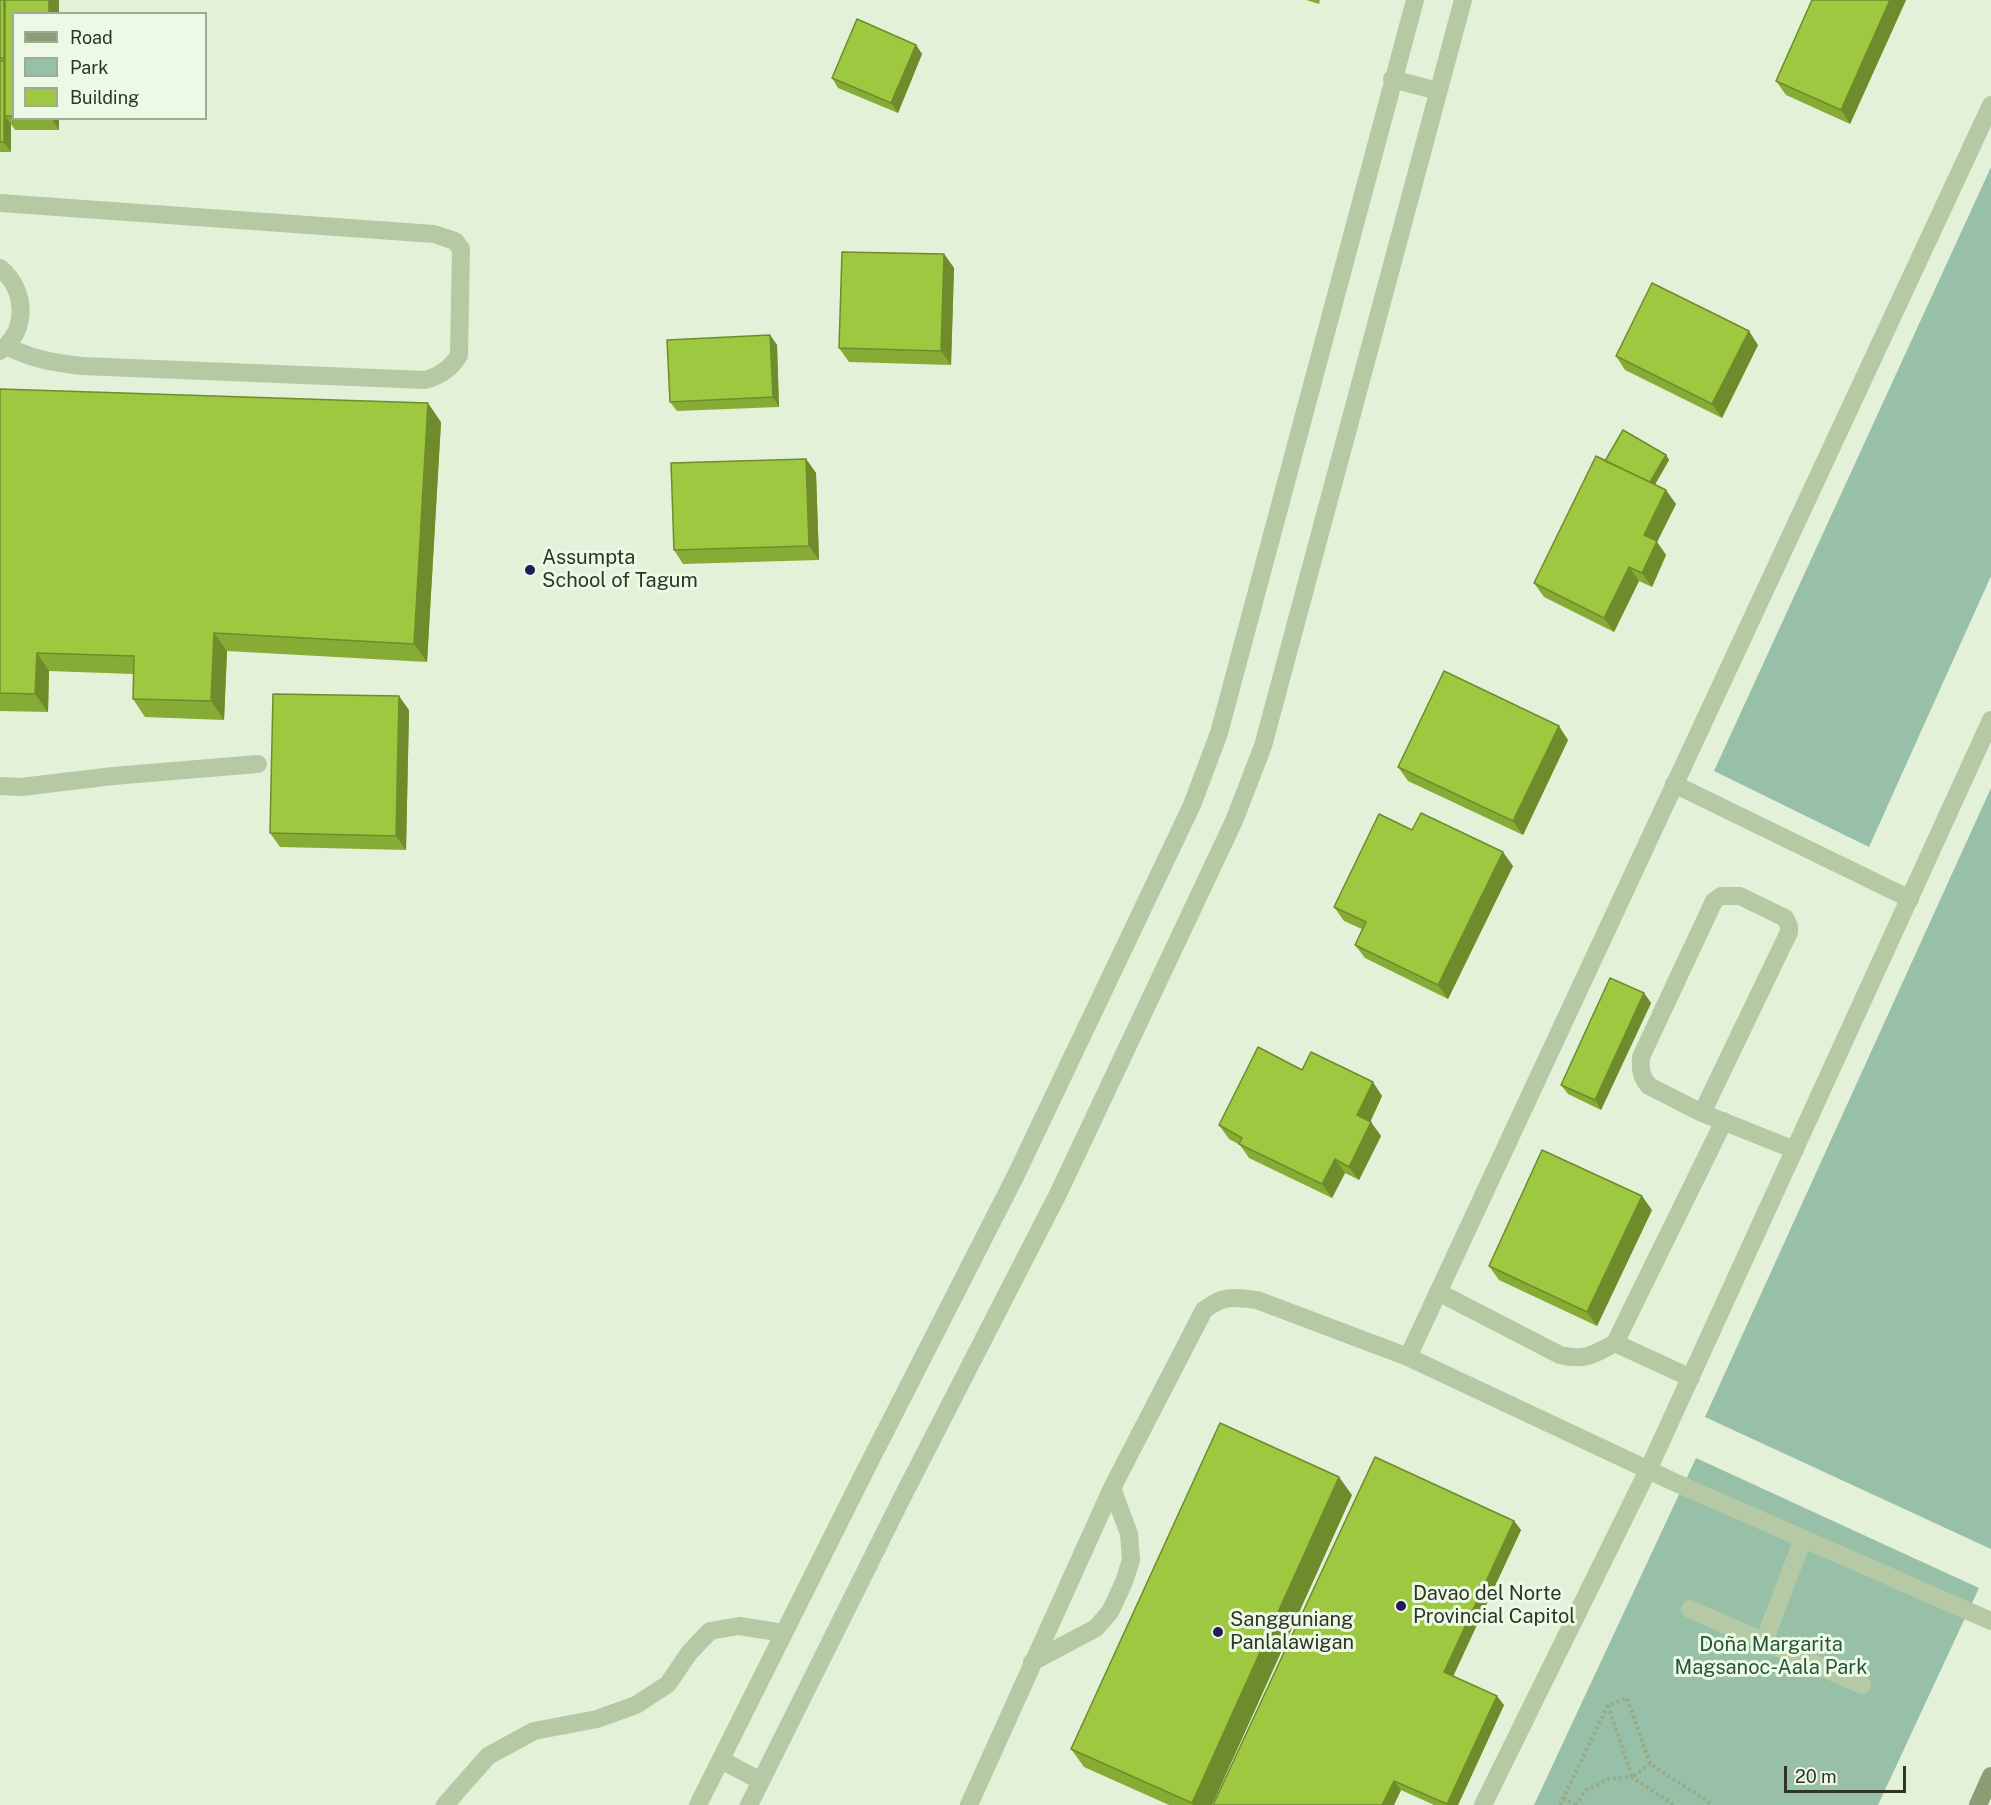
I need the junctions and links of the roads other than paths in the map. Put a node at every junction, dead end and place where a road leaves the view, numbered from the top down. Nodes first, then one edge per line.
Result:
1 (1414, 0) edge
2 (1463, 0) edge
3 (1392, 79) junction
4 (1438, 91) junction
5 (1991, 105) edge
6 (0, 204) edge
7 (0, 268) edge
8 (3, 348) edge
9 (1991, 720) edge
10 (258, 764) dead end
11 (1674, 784) junction
12 (0, 786) edge
13 (1910, 899) junction
14 (1702, 1113) junction
15 (1724, 1121) junction
16 (1795, 1150) junction
17 (1438, 1292) junction
18 (1615, 1343) junction
19 (1408, 1357) junction
20 (1691, 1378) junction
21 (1649, 1468) junction
22 (1112, 1488) junction
23 (1803, 1539) junction
24 (1690, 1609) dead end
25 (1991, 1621) edge
26 (784, 1633) junction
27 (1764, 1641) junction
28 (1032, 1662) junction
29 (1862, 1685) dead end
30 (721, 1760) junction
31 (1991, 1776) edge
32 (761, 1781) junction
33 (445, 1805) edge
34 (698, 1805) edge
35 (749, 1805) edge
36 (969, 1805) edge
37 (1484, 1805) edge
38 (1978, 1805) edge

1 - 3 street
2 - 4 street
3 - 4 street
3 - 26 street
4 - 32 street
5 - 11 street
6 - 8 street
7 - 8 street
9 - 13 street
10 - 12 street
11 - 13 street
11 - 17 street
13 - 16 street
14 - 14 street
14 - 15 street
15 - 16 street
15 - 18 street
16 - 20 street
17 - 18 street
17 - 19 street
18 - 20 street
19 - 21 street
19 - 22 street
20 - 21 street
21 - 23 street
21 - 37 street
22 - 28 street
22 - 28 street
23 - 25 street
23 - 27 street
24 - 27 street
26 - 30 street
26 - 33 street
27 - 29 street
28 - 36 street
30 - 32 street
30 - 34 street
31 - 38 main road
32 - 35 street

